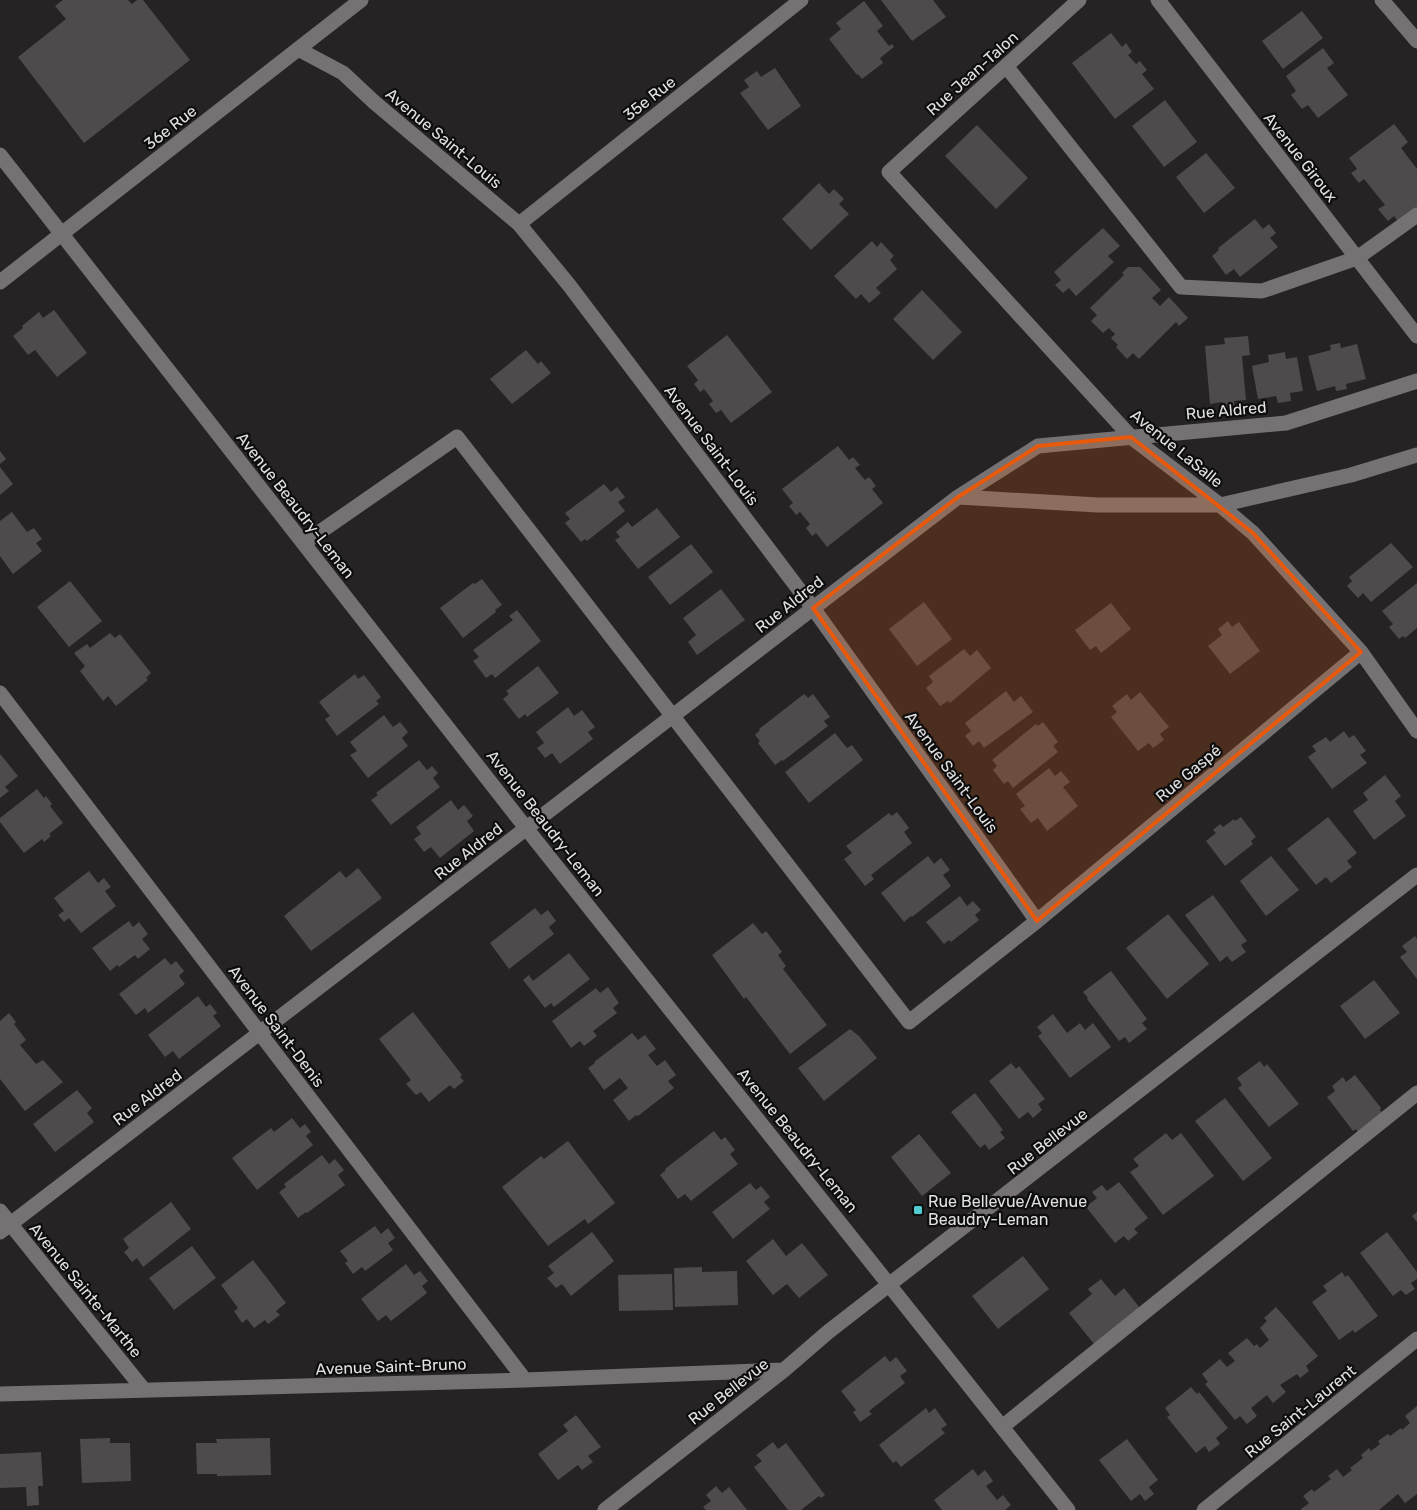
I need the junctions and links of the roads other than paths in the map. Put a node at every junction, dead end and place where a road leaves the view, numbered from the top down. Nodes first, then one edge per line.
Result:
1 (361, 0) edge
2 (801, 0) edge
3 (1079, 0) edge
4 (1158, 0) edge
5 (1382, 0) edge
6 (1417, 41) edge
7 (298, 49) junction
8 (1006, 66) junction
9 (0, 156) edge
10 (889, 172) joint
11 (1417, 215) edge
12 (519, 224) junction
13 (61, 234) junction
14 (1357, 258) junction
15 (0, 282) edge
16 (1417, 336) edge
17 (1417, 381) edge
18 (1131, 437) junction
19 (1417, 455) edge
20 (958, 497) junction
21 (1220, 505) junction
22 (304, 544) junction
23 (813, 608) junction
24 (1361, 652) junction
25 (0, 693) edge
26 (673, 716) junction
27 (1417, 731) edge
28 (526, 828) junction
29 (1417, 875) edge
30 (1037, 920) junction
31 (260, 1033) junction
32 (1417, 1093) edge
33 (0, 1211) edge
34 (5, 1228) edge
35 (890, 1285) junction
36 (1417, 1339) edge
37 (784, 1370) junction
38 (525, 1380) junction
39 (144, 1390) junction
40 (0, 1394) edge
41 (1002, 1427) junction
42 (605, 1510) edge
43 (1068, 1510) edge
44 (1204, 1510) edge

1 - 7 street, 36e Rue
2 - 12 street, 35e Rue
3 - 8 street, Rue Jean-Talon
4 - 14 street, Avenue Giroux
5 - 6 street
7 - 12 street, Avenue Saint-Louis
7 - 13 street, 36e Rue
8 - 10 street, Rue Jean-Talon
8 - 14 street
9 - 13 street, Avenue Beaudry-Leman
10 - 18 street, Avenue LaSalle
11 - 14 street
12 - 23 street, Avenue Saint-Louis
13 - 15 street, 36e Rue
13 - 22 street, Avenue Beaudry-Leman
14 - 16 street, Avenue Giroux
17 - 18 street, Rue Aldred
18 - 20 street, Rue Aldred
18 - 21 street, Avenue LaSalle
19 - 21 street
20 - 21 street
20 - 23 street, Rue Aldred
21 - 24 street, Avenue LaSalle
22 - 26 street
22 - 28 street, Avenue Beaudry-Leman
23 - 26 street, Rue Aldred
23 - 30 street, Avenue Saint-Louis
24 - 27 street, Avenue LaSalle
24 - 30 street, Rue Gaspé
25 - 31 street, Avenue Saint-Denis
26 - 28 street, Rue Aldred
26 - 30 street, Rue Gaspé
28 - 31 street, Rue Aldred
28 - 35 street, Avenue Beaudry-Leman
29 - 35 street, Rue Bellevue
31 - 34 street, Rue Aldred
31 - 38 street, Avenue Saint-Denis
32 - 41 street
33 - 34 street, Avenue Sainte-Marthe
34 - 39 street, Avenue Sainte-Marthe
35 - 37 street, Rue Bellevue
35 - 41 street, Avenue Beaudry-Leman
36 - 44 street, Rue Saint-Laurent
37 - 38 street, Avenue Saint-Bruno
37 - 42 street, Rue Bellevue
38 - 39 street, Avenue Saint-Bruno
39 - 40 street, Avenue Saint-Bruno
41 - 43 street, Avenue Beaudry-Leman

